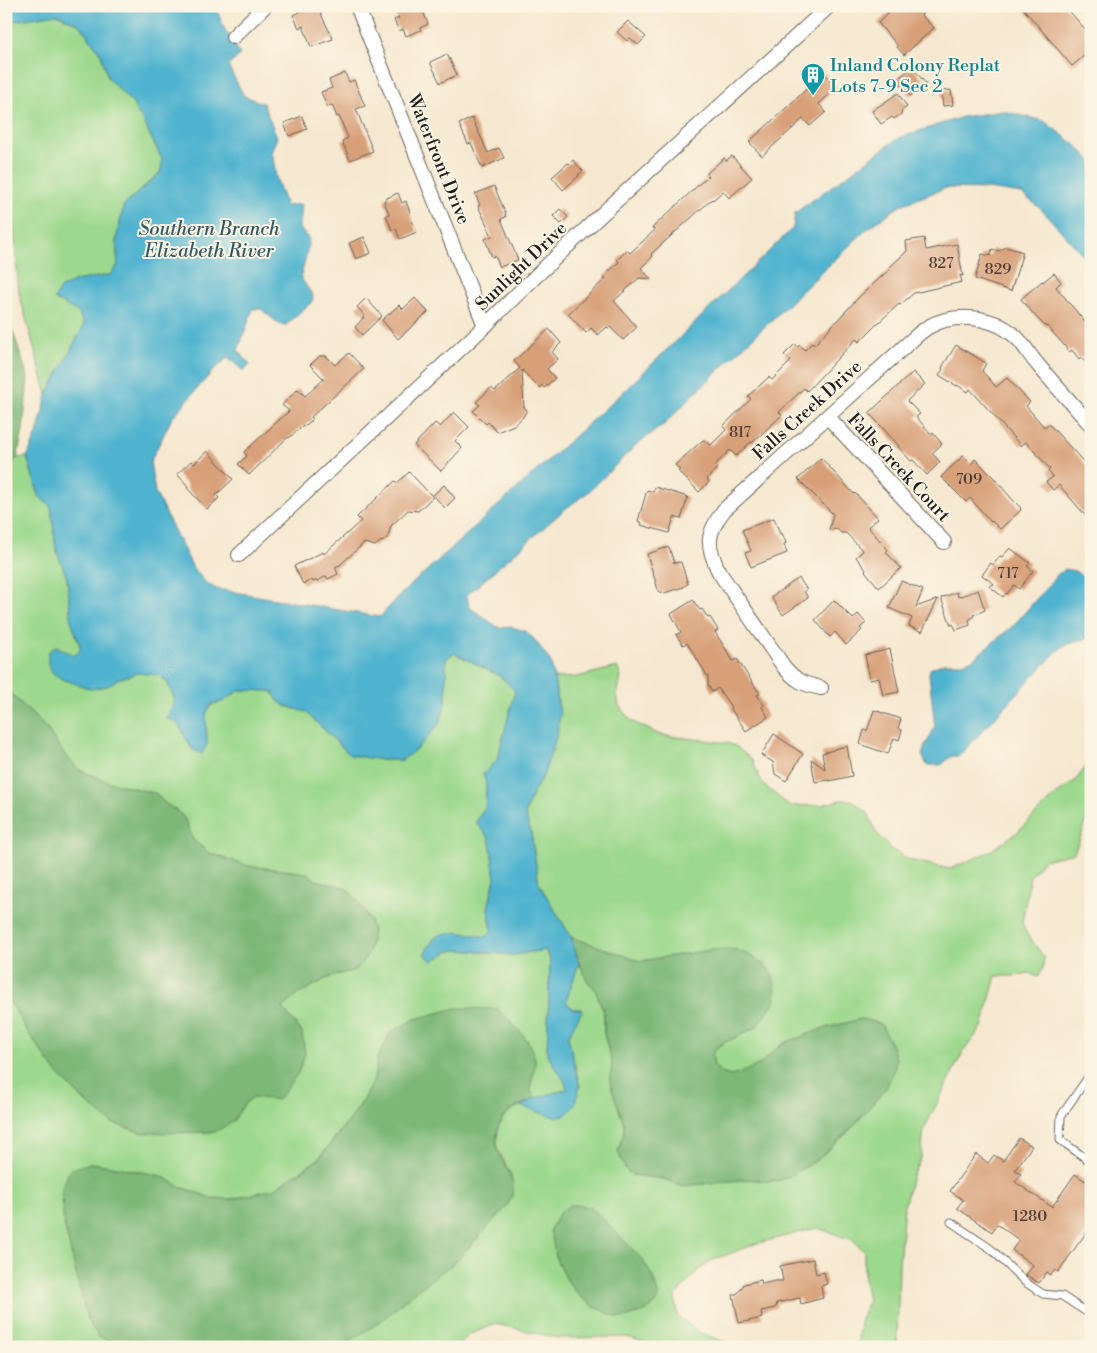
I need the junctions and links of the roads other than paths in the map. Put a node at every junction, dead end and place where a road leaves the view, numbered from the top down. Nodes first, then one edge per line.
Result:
1 (266, 6) edge
2 (357, 6) edge
3 (829, 6) edge
4 (233, 37) dead end
5 (486, 326) junction
6 (828, 417) junction
7 (1091, 424) edge
8 (944, 542) dead end
9 (239, 554) dead end
10 (821, 688) dead end
11 (1091, 1073) edge
12 (1091, 1162) edge
13 (951, 1222) dead end
14 (1091, 1315) edge

1 - 4 street
2 - 5 street, Waterfront Drive
3 - 5 street, Sunlight Drive
5 - 9 street, Sunlight Drive
6 - 7 street, Falls Creek Drive
6 - 8 street, Falls Creek Court
6 - 10 street, Falls Creek Drive
11 - 12 lane
13 - 14 lane

